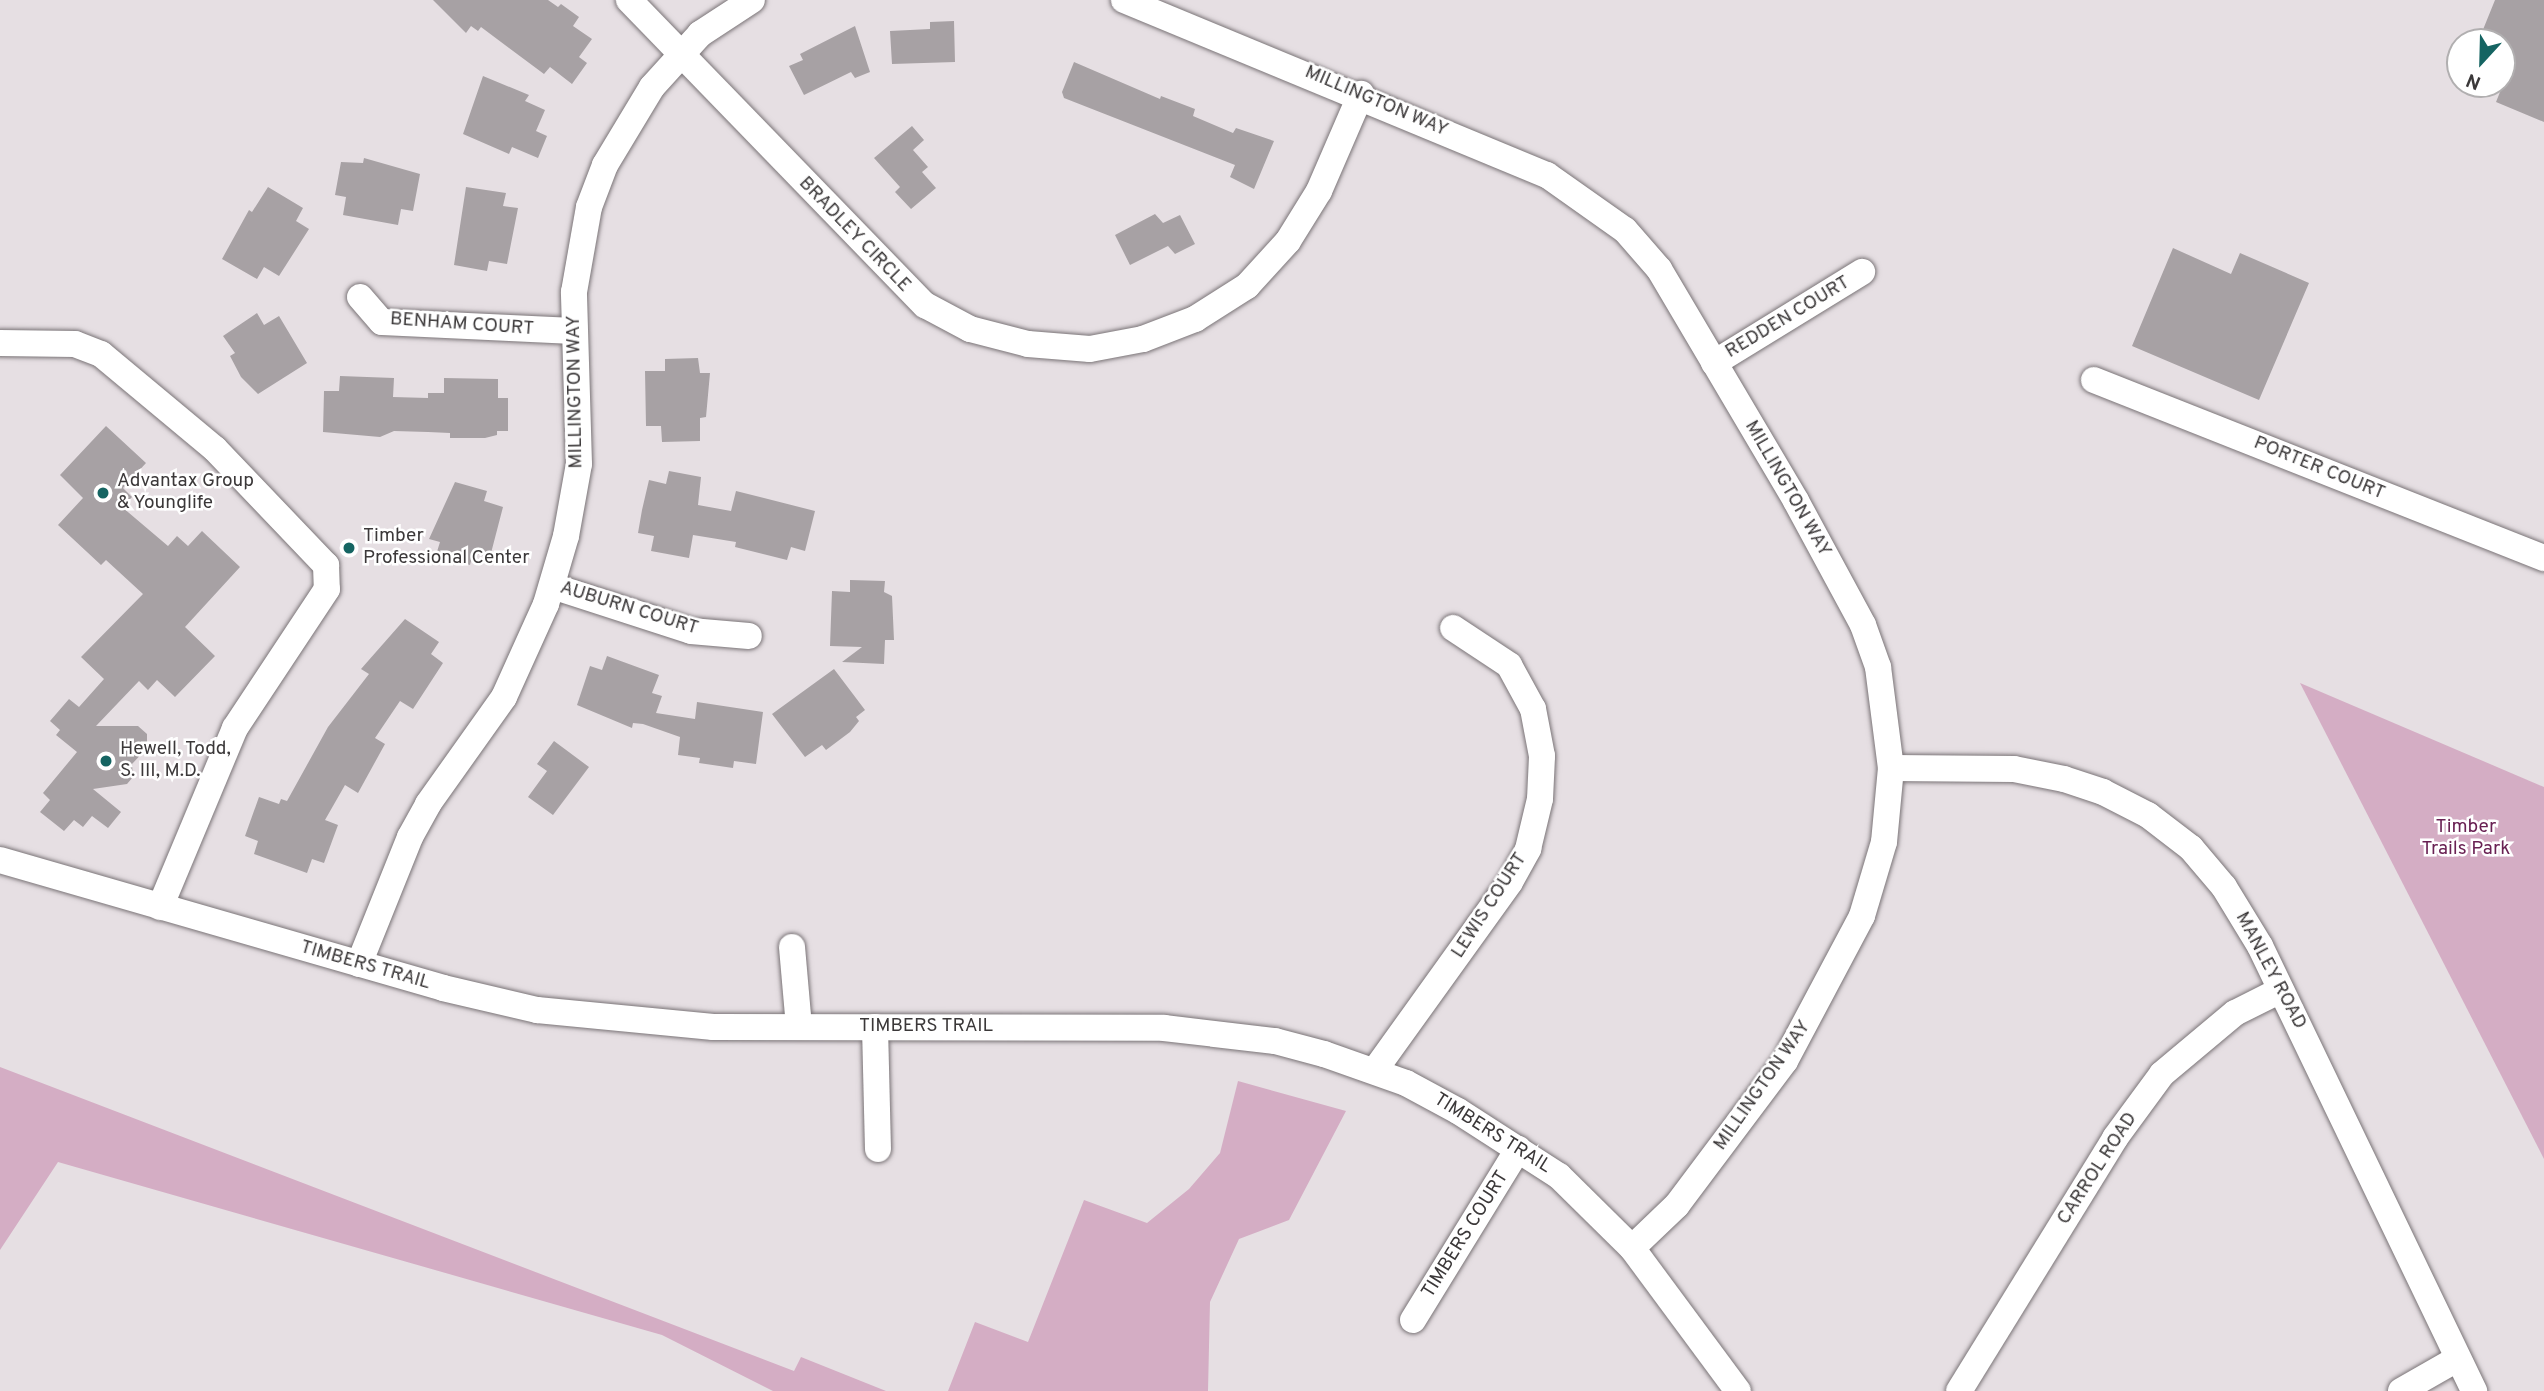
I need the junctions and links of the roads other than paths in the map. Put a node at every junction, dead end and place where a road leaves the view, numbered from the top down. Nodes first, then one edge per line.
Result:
1 (629, 0) edge
2 (752, 0) edge
3 (1124, 0) edge
4 (682, 55) junction
5 (1361, 94) junction
6 (1862, 272) dead end
7 (360, 297) dead end
8 (574, 331) junction
9 (0, 343) edge
10 (1714, 363) junction
11 (2094, 380) dead end
12 (2544, 558) edge
13 (552, 586) junction
14 (1453, 628) dead end
15 (749, 636) dead end
16 (1891, 768) junction
17 (0, 860) edge
18 (160, 907) junction
19 (792, 947) dead end
20 (359, 964) junction
21 (2281, 990) junction
22 (800, 1027) junction
23 (875, 1027) junction
24 (1374, 1070) junction
25 (878, 1149) dead end
26 (1518, 1149) junction
27 (1632, 1248) junction
28 (1413, 1320) dead end
29 (2456, 1359) junction
30 (1738, 1391) edge
31 (1958, 1391) edge
32 (2401, 1391) edge
33 (2474, 1391) edge

1 - 4 street, BRADLEY CIRCLE
2 - 4 street, MILLINGTON WAY
3 - 5 street, MILLINGTON WAY
4 - 5 street, BRADLEY CIRCLE
4 - 8 street, MILLINGTON WAY
5 - 10 street, MILLINGTON WAY
6 - 10 street, REDDEN COURT
7 - 8 street, BENHAM COURT
8 - 13 street, MILLINGTON WAY
9 - 18 street
10 - 16 street, MILLINGTON WAY
11 - 12 street, PORTER COURT
13 - 15 street, AUBURN COURT
13 - 20 street, MILLINGTON WAY
14 - 24 street, LEWIS COURT
16 - 21 street, MANLEY ROAD
16 - 27 street, MILLINGTON WAY
17 - 18 street, TIMBERS TRAIL
18 - 20 street, TIMBERS TRAIL
19 - 22 street
20 - 22 street, TIMBERS TRAIL
21 - 29 street, MANLEY ROAD
21 - 31 street, CARROL ROAD
22 - 23 street, TIMBERS TRAIL
23 - 24 street, TIMBERS TRAIL
23 - 25 street
24 - 26 street, TIMBERS TRAIL
26 - 27 street, TIMBERS TRAIL
26 - 28 street, TIMBERS COURT
27 - 30 street, TIMBERS TRAIL
29 - 32 street
29 - 33 street, MANLEY ROAD

